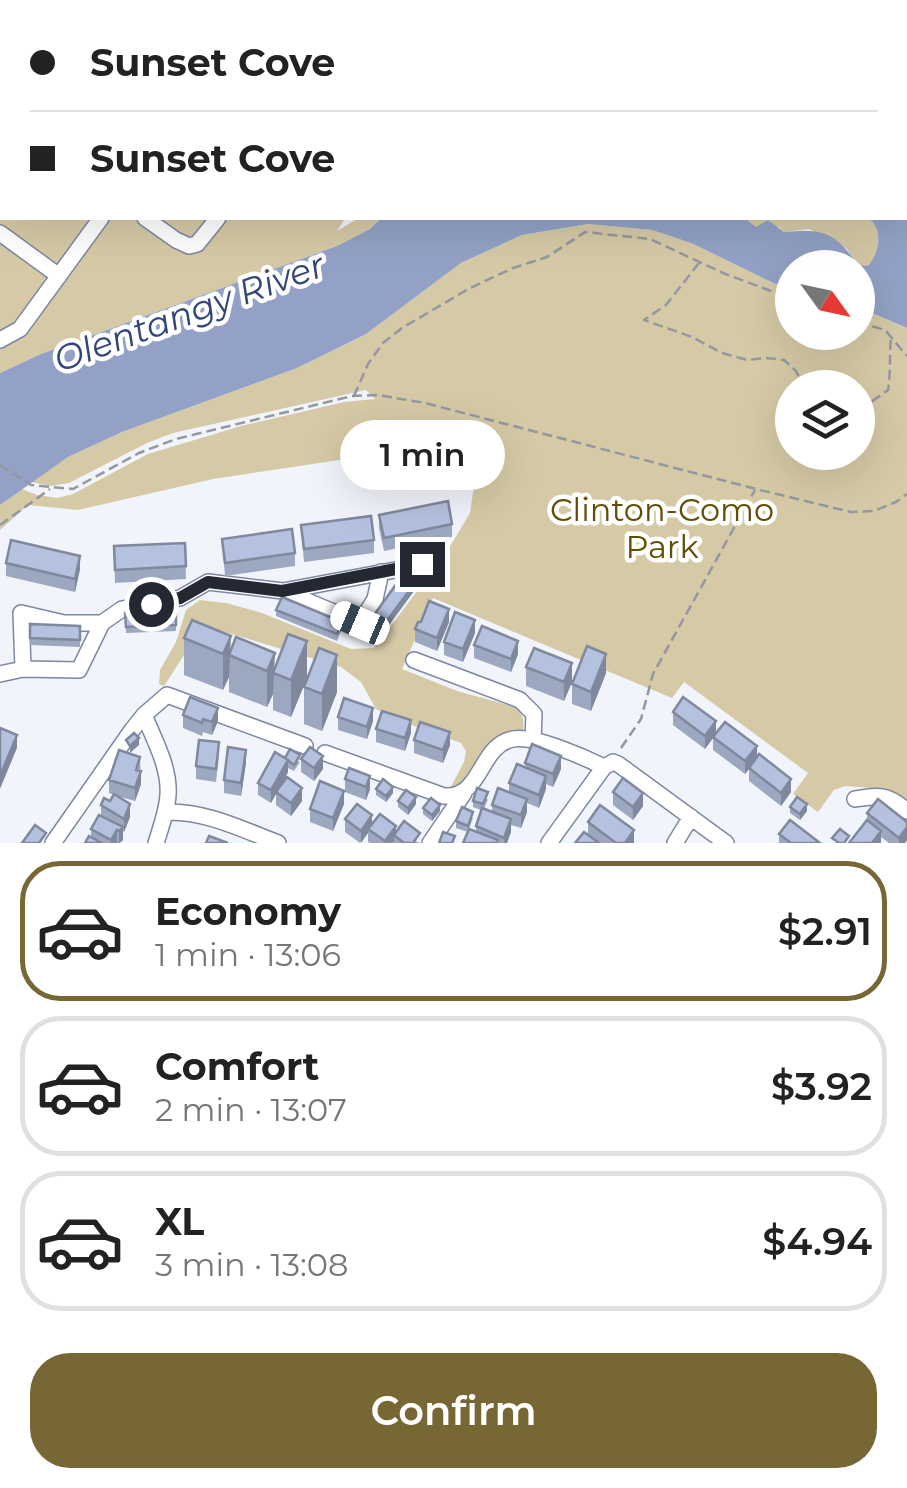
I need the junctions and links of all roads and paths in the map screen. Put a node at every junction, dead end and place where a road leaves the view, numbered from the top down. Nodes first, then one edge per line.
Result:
1 (100, 220) edge
2 (148, 220) edge
3 (216, 220) edge
4 (0, 233) edge
5 (700, 261) junction
6 (59, 276) junction
7 (775, 293) edge
8 (875, 327) edge
9 (891, 338) junction
10 (0, 340) edge
11 (907, 356) edge
12 (796, 370) edge
13 (354, 396) junction
14 (875, 399) edge
15 (0, 465) edge
16 (52, 488) junction
17 (756, 489) junction
18 (907, 494) edge
19 (0, 524) edge
20 (422, 564) dead end
21 (380, 572) junction
22 (282, 591) junction
23 (102, 623) junction
24 (414, 660) dead end
25 (23, 669) junction
26 (0, 674) edge
27 (144, 715) junction
28 (533, 741) junction
29 (305, 746) edge
30 (325, 754) edge
31 (611, 765) junction
32 (464, 793) junction
33 (855, 799) dead end
34 (166, 812) junction
35 (907, 812) edge
36 (691, 817) junction
37 (54, 843) edge
38 (156, 843) edge
39 (278, 843) edge
40 (430, 843) edge
41 (549, 843) edge
42 (675, 843) edge
43 (726, 843) edge

1 - 6 street
2 - 3 street
4 - 6 street
5 - 7 path
5 - 12 path
5 - 13 path
6 - 10 street
8 - 9 path
9 - 11 path
9 - 14 path
13 - 16 path
13 - 17 path
15 - 16 path
16 - 19 path
17 - 18 path
17 - 31 path
20 - 21 street
21 - 22 street
21 - 22 street
22 - 23 street
23 - 25 street
23 - 25 street
24 - 28 street
25 - 26 street
27 - 29 street
27 - 34 street
27 - 37 street
28 - 31 street
28 - 32 street
30 - 32 street
31 - 36 street
31 - 41 street
32 - 40 street
33 - 35 street
34 - 38 street
34 - 39 street
36 - 42 street
36 - 43 street

